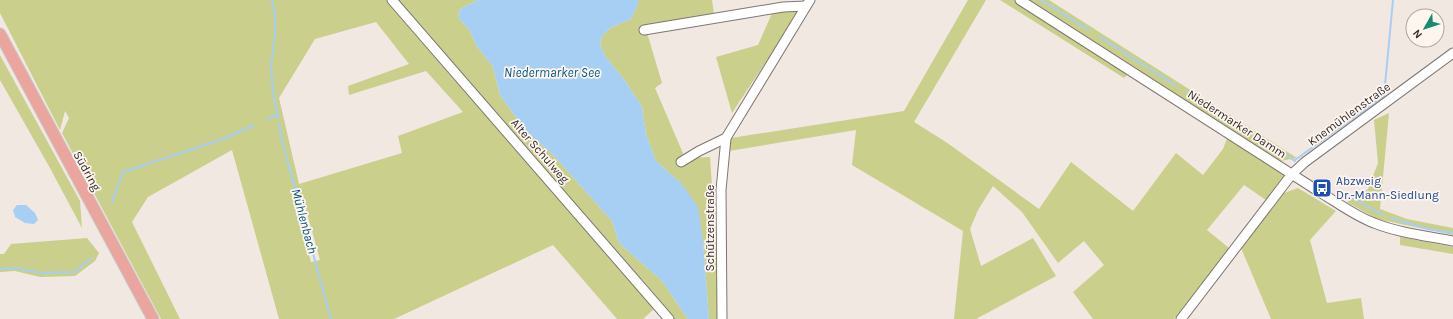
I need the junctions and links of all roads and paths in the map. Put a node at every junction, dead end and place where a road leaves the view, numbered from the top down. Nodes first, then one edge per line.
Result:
1 (392, 0) edge
2 (1020, 0) edge
3 (808, 3) edge
4 (644, 30) dead end
5 (0, 34) edge
6 (1453, 53) edge
7 (726, 138) junction
8 (680, 162) dead end
9 (1292, 174) junction
10 (1453, 241) edge
11 (153, 319) edge
12 (668, 319) edge
13 (722, 319) edge
14 (1181, 319) edge

1 - 12 street, Alter Schulweg
2 - 9 street, Niedermarker Damm
3 - 4 street, Schützenstraße
3 - 7 street, Schützenstraße
5 - 11 main road, Südring
6 - 9 street, Knemühlenstraße
7 - 8 street
7 - 13 street, Schützenstraße
9 - 10 street, Niedermarker Damm
9 - 14 street, Knemühlenstraße

